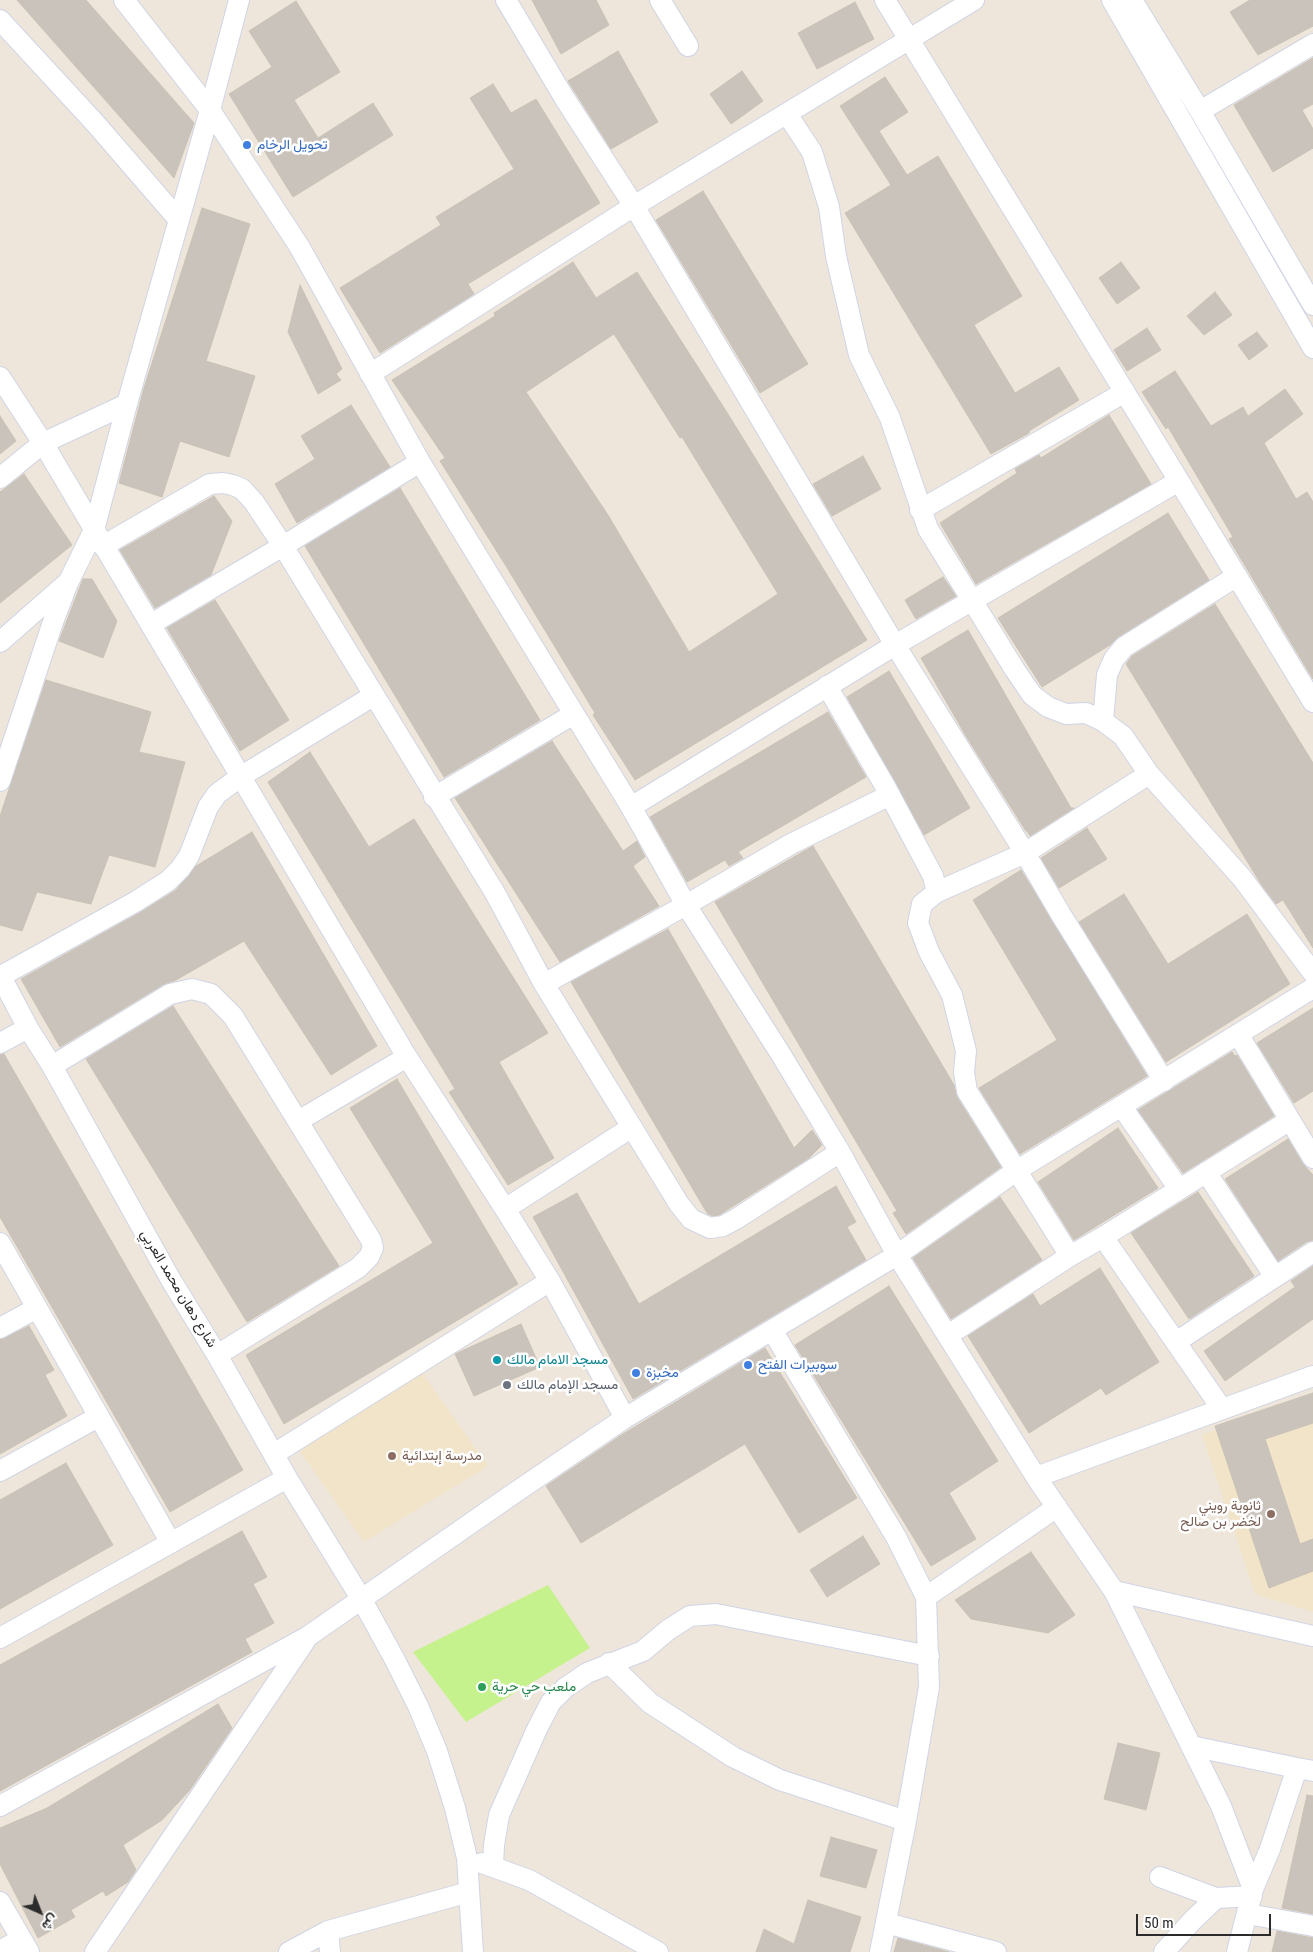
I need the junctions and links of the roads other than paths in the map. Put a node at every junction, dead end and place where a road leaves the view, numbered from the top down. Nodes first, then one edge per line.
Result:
1 (124, 0) edge
2 (239, 0) edge
3 (506, 0) edge
4 (660, 0) edge
5 (884, 0) edge
6 (974, 0) edge
7 (1112, 0) edge
8 (1132, 0) edge
9 (0, 20) edge
10 (909, 39) junction
11 (1313, 44) edge
12 (688, 46) dead end
13 (210, 110) junction
14 (1200, 111) junction
15 (787, 114) junction
16 (634, 206) junction
17 (178, 219) junction
18 (1311, 297) edge
19 (1313, 348) edge
20 (370, 374) junction
21 (0, 377) edge
22 (1125, 392) junction
23 (127, 404) junction
24 (43, 444) junction
25 (420, 462) junction
26 (0, 478) edge
27 (1180, 481) junction
28 (920, 510) junction
29 (99, 538) junction
30 (283, 546) junction
31 (1237, 576) junction
32 (68, 583) junction
33 (972, 600) junction
34 (151, 624) junction
35 (0, 642) edge
36 (895, 645) junction
37 (827, 686) junction
38 (373, 696) junction
39 (1313, 702) edge
40 (574, 714) junction
41 (1103, 720) junction
42 (1149, 774) junction
43 (240, 777) junction
44 (0, 781) edge
45 (890, 795) junction
46 (434, 796) junction
47 (630, 807) junction
48 (1025, 854) junction
49 (938, 892) junction
50 (686, 905) junction
51 (1313, 973) edge
52 (0, 975) edge
53 (544, 984) junction
54 (1313, 988) edge
55 (28, 1028) junction
56 (1238, 1034) junction
57 (0, 1044) edge
58 (407, 1057) junction
59 (52, 1066) junction
60 (1164, 1081) junction
61 (1122, 1107) junction
62 (1290, 1120) junction
63 (298, 1121) junction
64 (632, 1127) junction
65 (1310, 1144) edge
66 (840, 1152) junction
67 (1016, 1172) junction
68 (1206, 1172) junction
69 (1179, 1189) junction
70 (505, 1209) junction
71 (1103, 1237) junction
72 (0, 1244) edge
73 (1313, 1252) edge
74 (897, 1255) junction
75 (1070, 1256) junction
76 (1275, 1277) junction
77 (550, 1281) junction
78 (37, 1308) junction
79 (0, 1328) edge
80 (772, 1330) junction
81 (948, 1335) junction
82 (1176, 1342) junction
83 (217, 1355) junction
84 (1313, 1376) edge
85 (1222, 1408) junction
86 (98, 1417) junction
87 (625, 1418) junction
88 (274, 1454) junction
89 (0, 1472) edge
90 (1036, 1477) junction
91 (287, 1478) junction
92 (1056, 1507) junction
93 (171, 1543) junction
94 (1114, 1591) junction
95 (926, 1597) junction
96 (362, 1600) junction
97 (1313, 1636) edge
98 (307, 1637) junction
99 (0, 1638) edge
100 (929, 1656) junction
101 (609, 1663) junction
102 (1192, 1746) junction
103 (1305, 1770) edge
104 (0, 1806) edge
105 (906, 1821) junction
106 (467, 1858) junction
107 (493, 1867) junction
108 (1160, 1877) dead end
109 (469, 1892) junction
110 (1216, 1898) junction
111 (1251, 1899) junction
112 (0, 1902) edge
113 (886, 1923) junction
114 (1313, 1926) edge
115 (328, 1931) junction
116 (25, 1945) edge
117 (0, 1951) edge
118 (95, 1952) edge
119 (289, 1952) edge
120 (330, 1952) edge
121 (473, 1952) edge
122 (658, 1952) edge
123 (880, 1952) edge
124 (996, 1952) edge
125 (1164, 1952) edge
126 (1237, 1952) edge

1 - 13 street
2 - 13 street
3 - 16 street
4 - 12 street
5 - 10 street
6 - 10 street
7 - 19 street
8 - 14 street
9 - 17 street
10 - 15 street
10 - 22 street
11 - 14 street
13 - 17 street
13 - 20 street
14 - 18 street
15 - 16 street
15 - 28 street
16 - 20 street
16 - 36 street
17 - 23 street
20 - 25 street
21 - 24 street
22 - 27 street
22 - 28 street
23 - 24 street
23 - 29 street
24 - 26 street
24 - 29 street
25 - 30 street
25 - 40 street
27 - 31 street
27 - 33 street
28 - 33 street
29 - 30 street
29 - 32 street
29 - 34 street
30 - 34 street
30 - 38 street
31 - 39 street
31 - 41 street
32 - 35 street
32 - 44 street
33 - 36 street
33 - 41 street
34 - 43 street
36 - 37 street
36 - 48 street
37 - 45 street
37 - 47 street
38 - 43 street
38 - 46 street
40 - 46 street
40 - 47 street
41 - 42 street
42 - 48 street
42 - 51 street
43 - 52 street
43 - 58 street
45 - 49 street
45 - 50 street
46 - 53 street
47 - 50 street
48 - 49 street
48 - 60 street
49 - 67 street
50 - 53 street
50 - 66 street
52 - 55 street, شارع دهان محمد العربي
53 - 64 street
54 - 56 street
55 - 57 street
55 - 59 street, شارع دهان محمد العربي
56 - 60 street
56 - 62 street
58 - 63 street
58 - 70 street
59 - 63 street
59 - 83 street, شارع دهان محمد العربي
60 - 61 street
61 - 67 street
61 - 69 street
62 - 65 street
62 - 68 street
63 - 83 street
64 - 66 street
64 - 70 street
66 - 74 street
67 - 74 street
67 - 75 street
68 - 69 street
68 - 76 street
69 - 71 street
70 - 77 street
71 - 75 street
71 - 82 street
72 - 78 street
73 - 76 street
74 - 80 street
74 - 81 street
75 - 81 street
76 - 82 street
77 - 87 street
77 - 88 street
78 - 79 street
78 - 86 street
80 - 87 street
80 - 95 street
81 - 90 street
82 - 85 street
83 - 88 street, شارع دهان محمد العربي
84 - 85 street
85 - 90 street
86 - 89 street
86 - 93 street
87 - 96 street
88 - 91 street, شارع دهان محمد العربي
90 - 92 street
91 - 93 street
91 - 96 street, شارع دهان محمد العربي
92 - 94 street
92 - 95 street
93 - 99 street
94 - 97 street
94 - 102 street
95 - 100 street
96 - 98 street
96 - 106 street, شارع دهان محمد العربي
98 - 104 street
98 - 118 street
100 - 101 street
100 - 105 street
101 - 105 street
101 - 107 street
102 - 103 street
102 - 111 street
103 - 111 street
105 - 113 street
106 - 107 street
106 - 109 street, شارع دهان محمد العربي
107 - 122 street
108 - 110 street
109 - 115 street
109 - 121 street, شارع دهان محمد العربي
110 - 111 street
110 - 125 street
111 - 114 street
111 - 126 street
112 - 116 street
113 - 123 street
113 - 124 street
115 - 119 street
115 - 120 street
116 - 117 street

